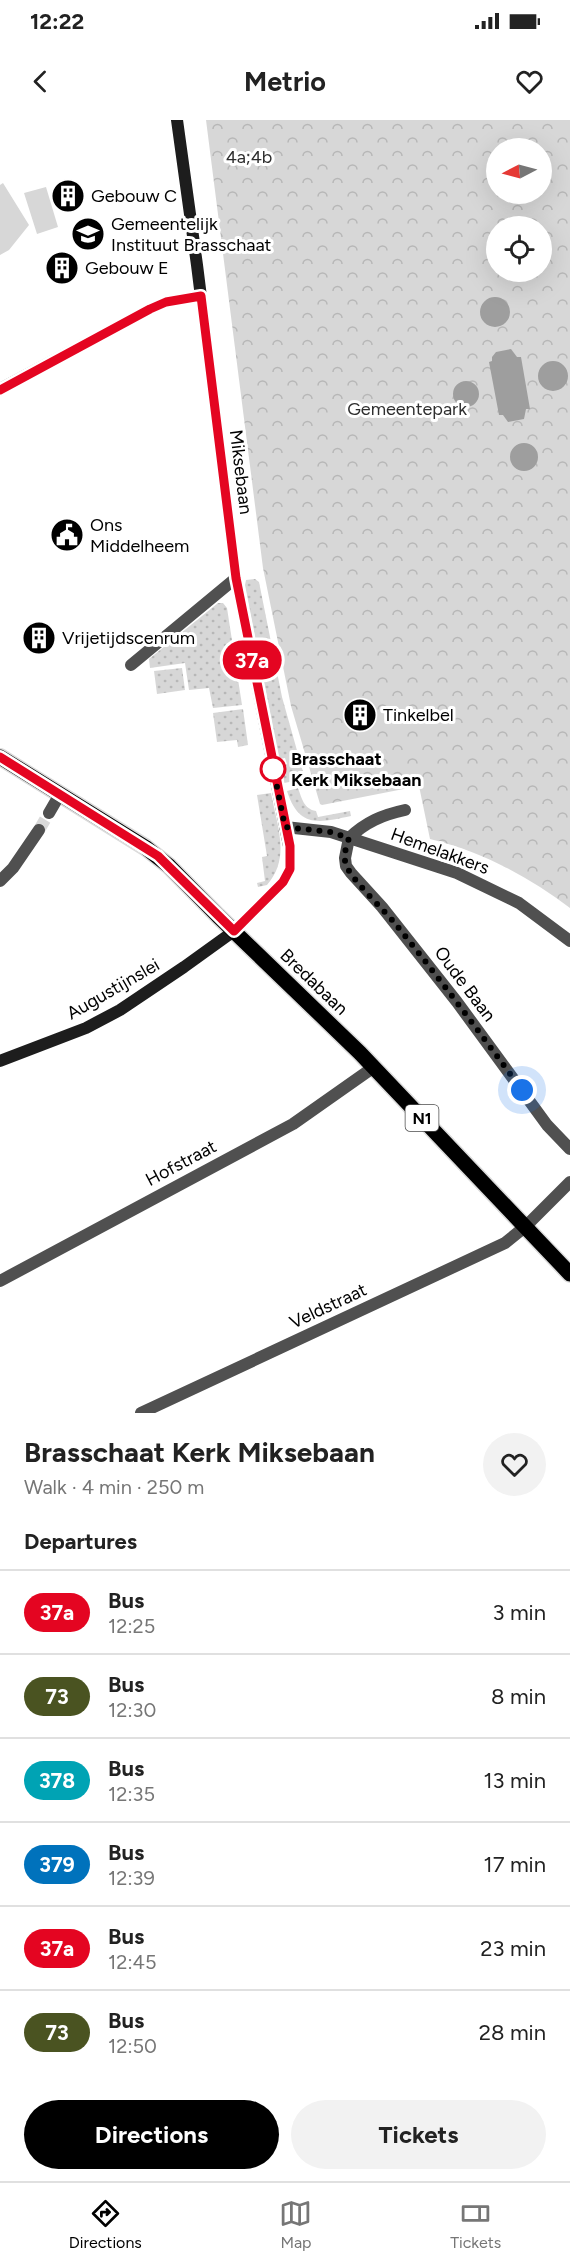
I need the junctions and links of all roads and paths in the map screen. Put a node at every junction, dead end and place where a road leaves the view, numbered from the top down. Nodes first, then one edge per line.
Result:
1 (177, 120) edge
2 (201, 296) junction
3 (0, 390) edge
4 (236, 578) junction
5 (131, 665) dead end
6 (0, 757) edge
7 (60, 794) junction
8 (405, 810) dead end
9 (49, 813) tunnel mouth
10 (285, 827) junction
11 (39, 830) tunnel mouth
12 (349, 838) junction
13 (0, 881) edge
14 (234, 931) junction
15 (570, 941) edge
16 (0, 1061) edge
17 (374, 1067) junction
18 (570, 1149) edge
19 (570, 1182) edge
20 (526, 1227) junction
21 (570, 1274) edge
22 (0, 1281) edge
23 (141, 1413) edge

1 - 2 main road, Miksebaan
2 - 3 street
2 - 4 main road, Miksebaan
4 - 5 street
4 - 10 main road, Miksebaan
6 - 7 main road, Bredabaan / N1
7 - 9 street
7 - 14 main road, Bredabaan / N1
8 - 12 street
10 - 12 street, Hemelakkers
10 - 14 main road, Augustijnslei
11 - 13 street
12 - 15 street, Hemelakkers
12 - 18 street, Oude Baan
14 - 16 main road, Augustijnslei
14 - 17 main road, Bredabaan / N1
17 - 20 main road, Bredabaan / N1
17 - 22 street, Hofstraat
19 - 20 street, Veldstraat
20 - 21 main road, Bredabaan / N1
20 - 23 street, Veldstraat

